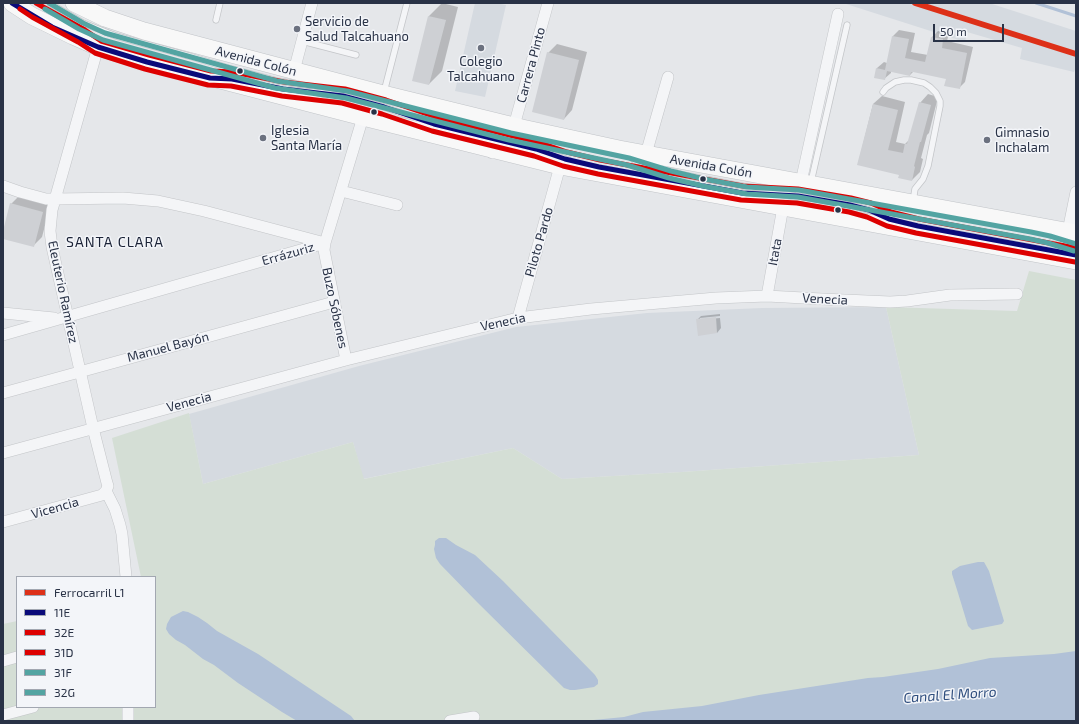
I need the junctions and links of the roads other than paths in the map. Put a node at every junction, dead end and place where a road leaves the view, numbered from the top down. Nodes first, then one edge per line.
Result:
1 (12, 3) edge
2 (24, 3) edge
3 (49, 3) edge
4 (74, 3) edge
5 (220, 3) edge
6 (312, 3) edge
7 (407, 3) edge
8 (548, 3) edge
9 (838, 14) dead end
10 (105, 18) junction
11 (216, 20) dead end
12 (847, 25) dead end
13 (302, 41) junction
14 (98, 47) junction
15 (356, 55) dead end
16 (189, 56) junction
17 (294, 71) junction
18 (668, 77) dead end
19 (210, 78) junction
20 (883, 92) dead end
21 (383, 94) junction
22 (363, 118) junction
23 (506, 138) junction
24 (646, 154) junction
25 (560, 166) junction
26 (806, 183) junction
27 (3, 186) edge
28 (341, 191) junction
29 (1076, 192) edge
30 (55, 199) junction
31 (913, 203) junction
32 (397, 205) dead end
33 (783, 207) junction
34 (1073, 236) edge
35 (325, 243) junction
36 (1076, 254) edge
37 (1076, 261) edge
38 (1017, 294) dead end
39 (767, 296) junction
40 (334, 302) junction
41 (3, 313) edge
42 (64, 318) junction
43 (518, 318) junction
44 (3, 335) edge
45 (346, 360) junction
46 (81, 372) junction
47 (3, 393) edge
48 (93, 428) junction
49 (3, 453) edge
50 (106, 491) junction
51 (3, 522) edge
52 (126, 576) edge
53 (16, 657) edge
54 (3, 661) edge
55 (29, 708) edge
56 (128, 708) edge
57 (3, 715) edge
58 (474, 717) dead end
59 (128, 721) edge
60 (450, 721) edge

1 - 14 main road, Avenida Colón
2 - 14 lane
3 - 16 lane
4 - 10 main road, Avenida Colón
5 - 11 lane
6 - 13 street
7 - 21 lane
8 - 23 street, Carrera Pinto
9 - 26 street
10 - 16 lane
10 - 17 main road, Avenida Colón
12 - 26 lane
13 - 15 lane
13 - 17 street
14 - 19 main road, Avenida Colón
14 - 30 street, Eleuterio Ramírez
16 - 23 lane
17 - 21 main road, Avenida Colón
18 - 24 street
19 - 22 main road, Avenida Colón
19 - 23 lane
20 - 31 lane
21 - 23 main road, Avenida Colón
22 - 23 main road, Avenida Colón
22 - 28 street, Buzo Sóbenes
23 - 24 main road, Avenida Colón
23 - 25 main road, Avenida Colón
23 - 34 lane
23 - 36 lane
24 - 26 main road, Avenida Colón
25 - 33 main road, Avenida Colón
25 - 43 street, Piloto Pardo
26 - 31 main road, Avenida Colón
27 - 30 street, Errázuriz
28 - 32 street
28 - 35 street, Buzo Sóbenes
29 - 34 street
30 - 35 street, Errázuriz
30 - 42 street, Eleuterio Ramírez
31 - 34 main road, Avenida Colón
33 - 37 main road, Avenida Colón
33 - 39 street, Itata
35 - 40 street, Buzo Sóbenes
35 - 42 street, Errázuriz
38 - 39 street, Venecia
39 - 43 street, Venecia
40 - 45 street, Buzo Sóbenes
40 - 46 street, Manuel Bayón
41 - 42 street
42 - 44 street, Errázuriz
42 - 46 street, Eleuterio Ramírez
43 - 45 street, Venecia
45 - 48 street, Venecia
46 - 47 street, Manuel Bayón
46 - 48 street, Eleuterio Ramírez
48 - 49 street, Venecia
48 - 50 street, Eleuterio Ramírez
50 - 51 street, Vicencia
50 - 52 street
53 - 54 street
55 - 57 street
56 - 59 street
58 - 60 street

